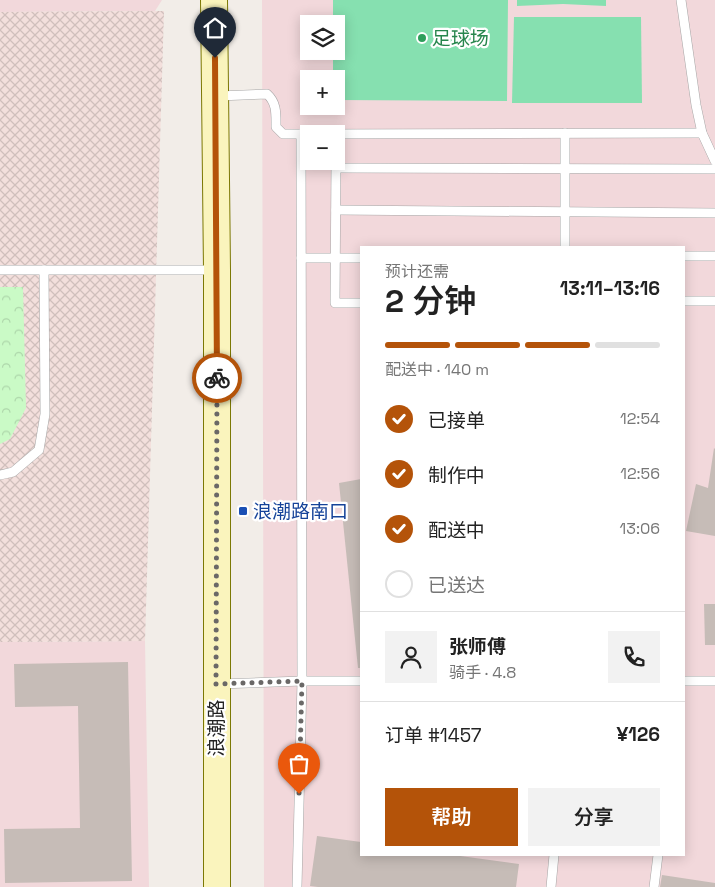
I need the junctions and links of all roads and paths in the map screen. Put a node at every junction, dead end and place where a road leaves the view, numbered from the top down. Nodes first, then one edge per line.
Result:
1 (214, 0) edge
2 (681, 0) edge
3 (216, 96) junction
4 (565, 133) junction
5 (702, 133) junction
6 (300, 134) edge
7 (345, 138) edge
8 (715, 161) edge
9 (345, 165) edge
10 (565, 169) junction
11 (715, 169) edge
12 (304, 170) edge
13 (336, 170) edge
14 (336, 210) junction
15 (565, 212) junction
16 (715, 213) edge
17 (565, 246) edge
18 (685, 256) edge
19 (715, 256) edge
20 (301, 258) junction
21 (336, 258) junction
22 (360, 258) edge
23 (0, 270) edge
24 (44, 270) junction
25 (217, 270) junction
26 (685, 301) edge
27 (715, 301) edge
28 (360, 303) edge
29 (0, 475) edge
30 (302, 681) junction
31 (360, 681) edge
32 (685, 681) edge
33 (715, 681) edge
34 (216, 684) junction
35 (554, 856) edge
36 (658, 856) edge
37 (217, 887) edge
38 (297, 887) edge
39 (551, 887) edge
40 (654, 887) edge

1 - 3 main road, 浪潮路
2 - 5 lane
3 - 6 lane
3 - 25 main road, 浪潮路
4 - 5 lane
4 - 7 lane
4 - 10 lane
5 - 8 lane
9 - 10 lane
10 - 11 lane
10 - 15 lane
12 - 20 lane
13 - 14 lane
14 - 15 lane
14 - 21 lane
15 - 16 lane
15 - 17 lane
18 - 19 lane
20 - 21 lane
20 - 30 lane
21 - 22 lane
21 - 28 lane
23 - 24 lane
24 - 25 lane
24 - 29 lane
25 - 34 main road, 浪潮路
26 - 27 lane
30 - 31 lane
30 - 34 lane
30 - 38 lane
32 - 33 lane
34 - 37 main road, 浪潮路
35 - 39 lane
36 - 40 lane

